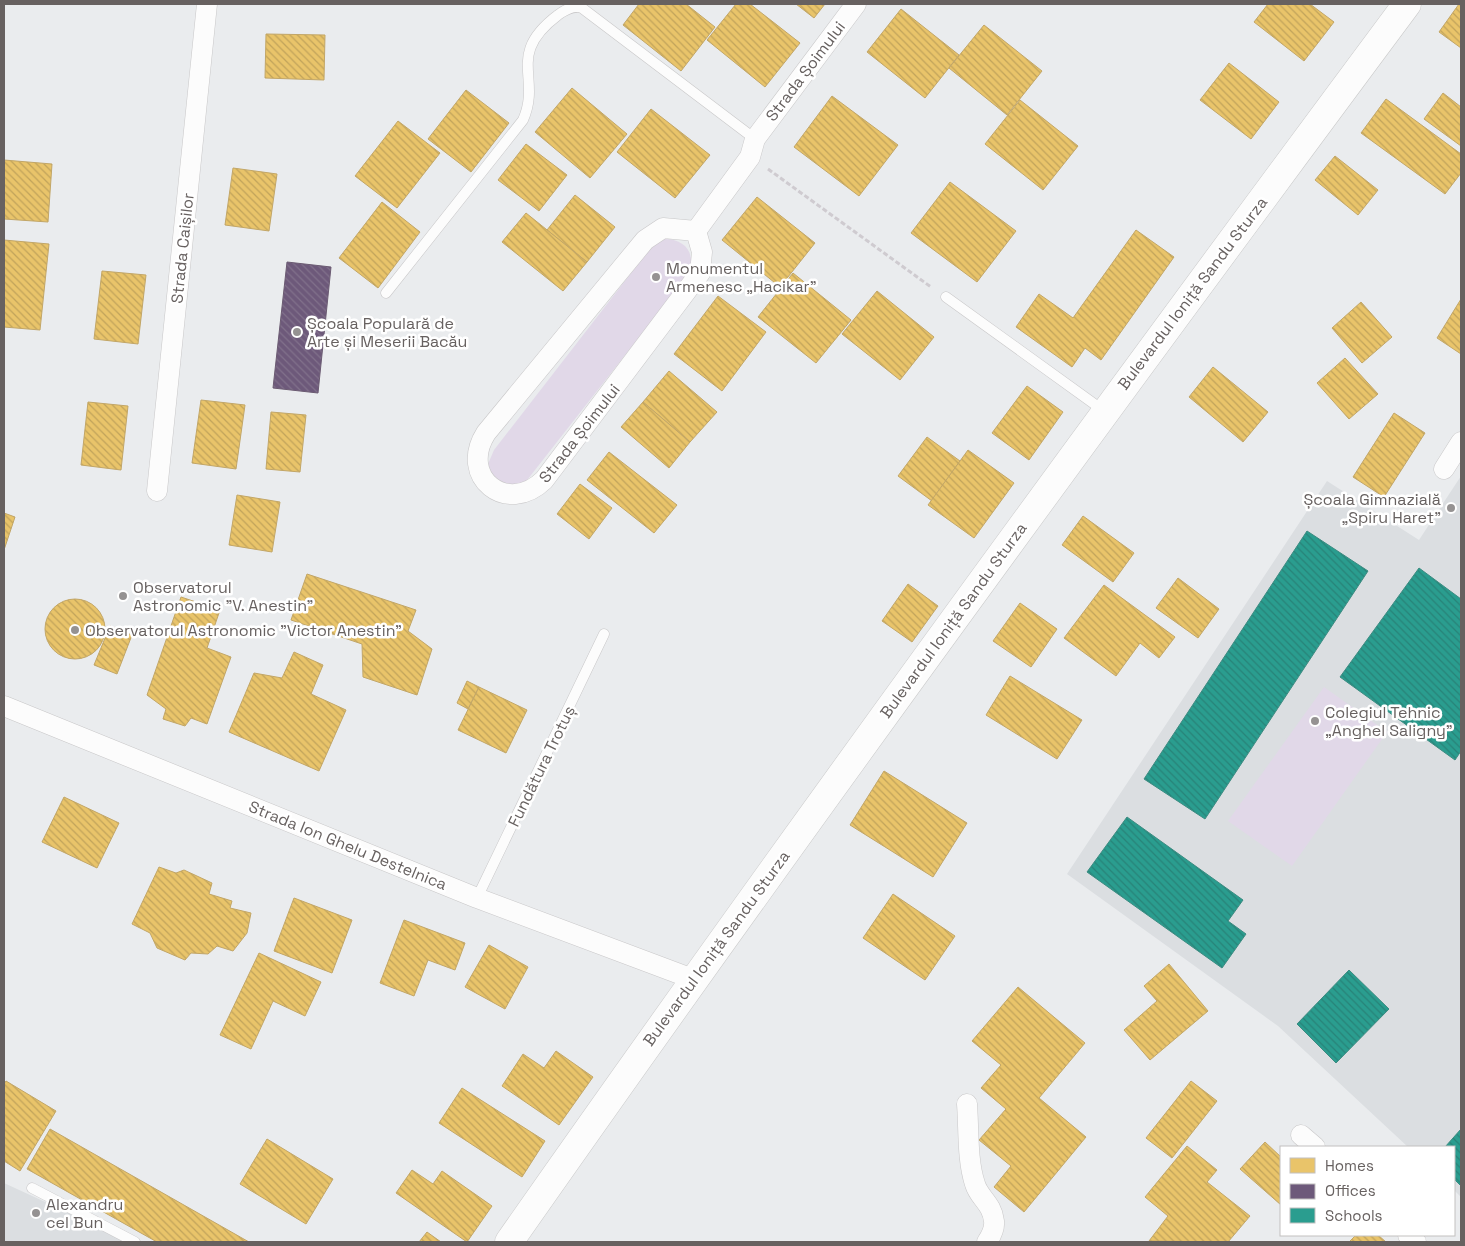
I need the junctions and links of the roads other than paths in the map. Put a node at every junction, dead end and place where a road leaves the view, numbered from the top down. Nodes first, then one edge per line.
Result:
1 (207, 4) edge
2 (856, 4) edge
3 (1407, 4) edge
4 (752, 148) junction
5 (696, 231) junction
6 (386, 293) dead end
7 (946, 297) road end
8 (1104, 411) junction
9 (1461, 442) edge
10 (1444, 469) dead end
11 (157, 491) dead end
12 (604, 634) dead end
13 (4, 706) edge
14 (478, 898) junction
15 (693, 979) junction
16 (967, 1104) dead end
17 (32, 1188) dead end
18 (135, 1242) edge
19 (509, 1242) edge
20 (986, 1242) edge

1 - 11 street, Strada Caișilor
2 - 4 street, Strada Șoimului
3 - 8 street, Bulevardul Ioniță Sandu Sturza
4 - 5 street, Strada Șoimului
4 - 6 lane, Strada Șoimului
5 - 5 street, Strada Șoimului
7 - 8 lane
8 - 15 street, Bulevardul Ioniță Sandu Sturza
9 - 10 street
12 - 14 lane, Fundătura Trotuș
13 - 14 street, Strada Ion Ghelu Destelnica
14 - 15 street, Strada Ion Ghelu Destelnica
15 - 19 street, Bulevardul Ioniță Sandu Sturza
16 - 20 street
17 - 18 lane

